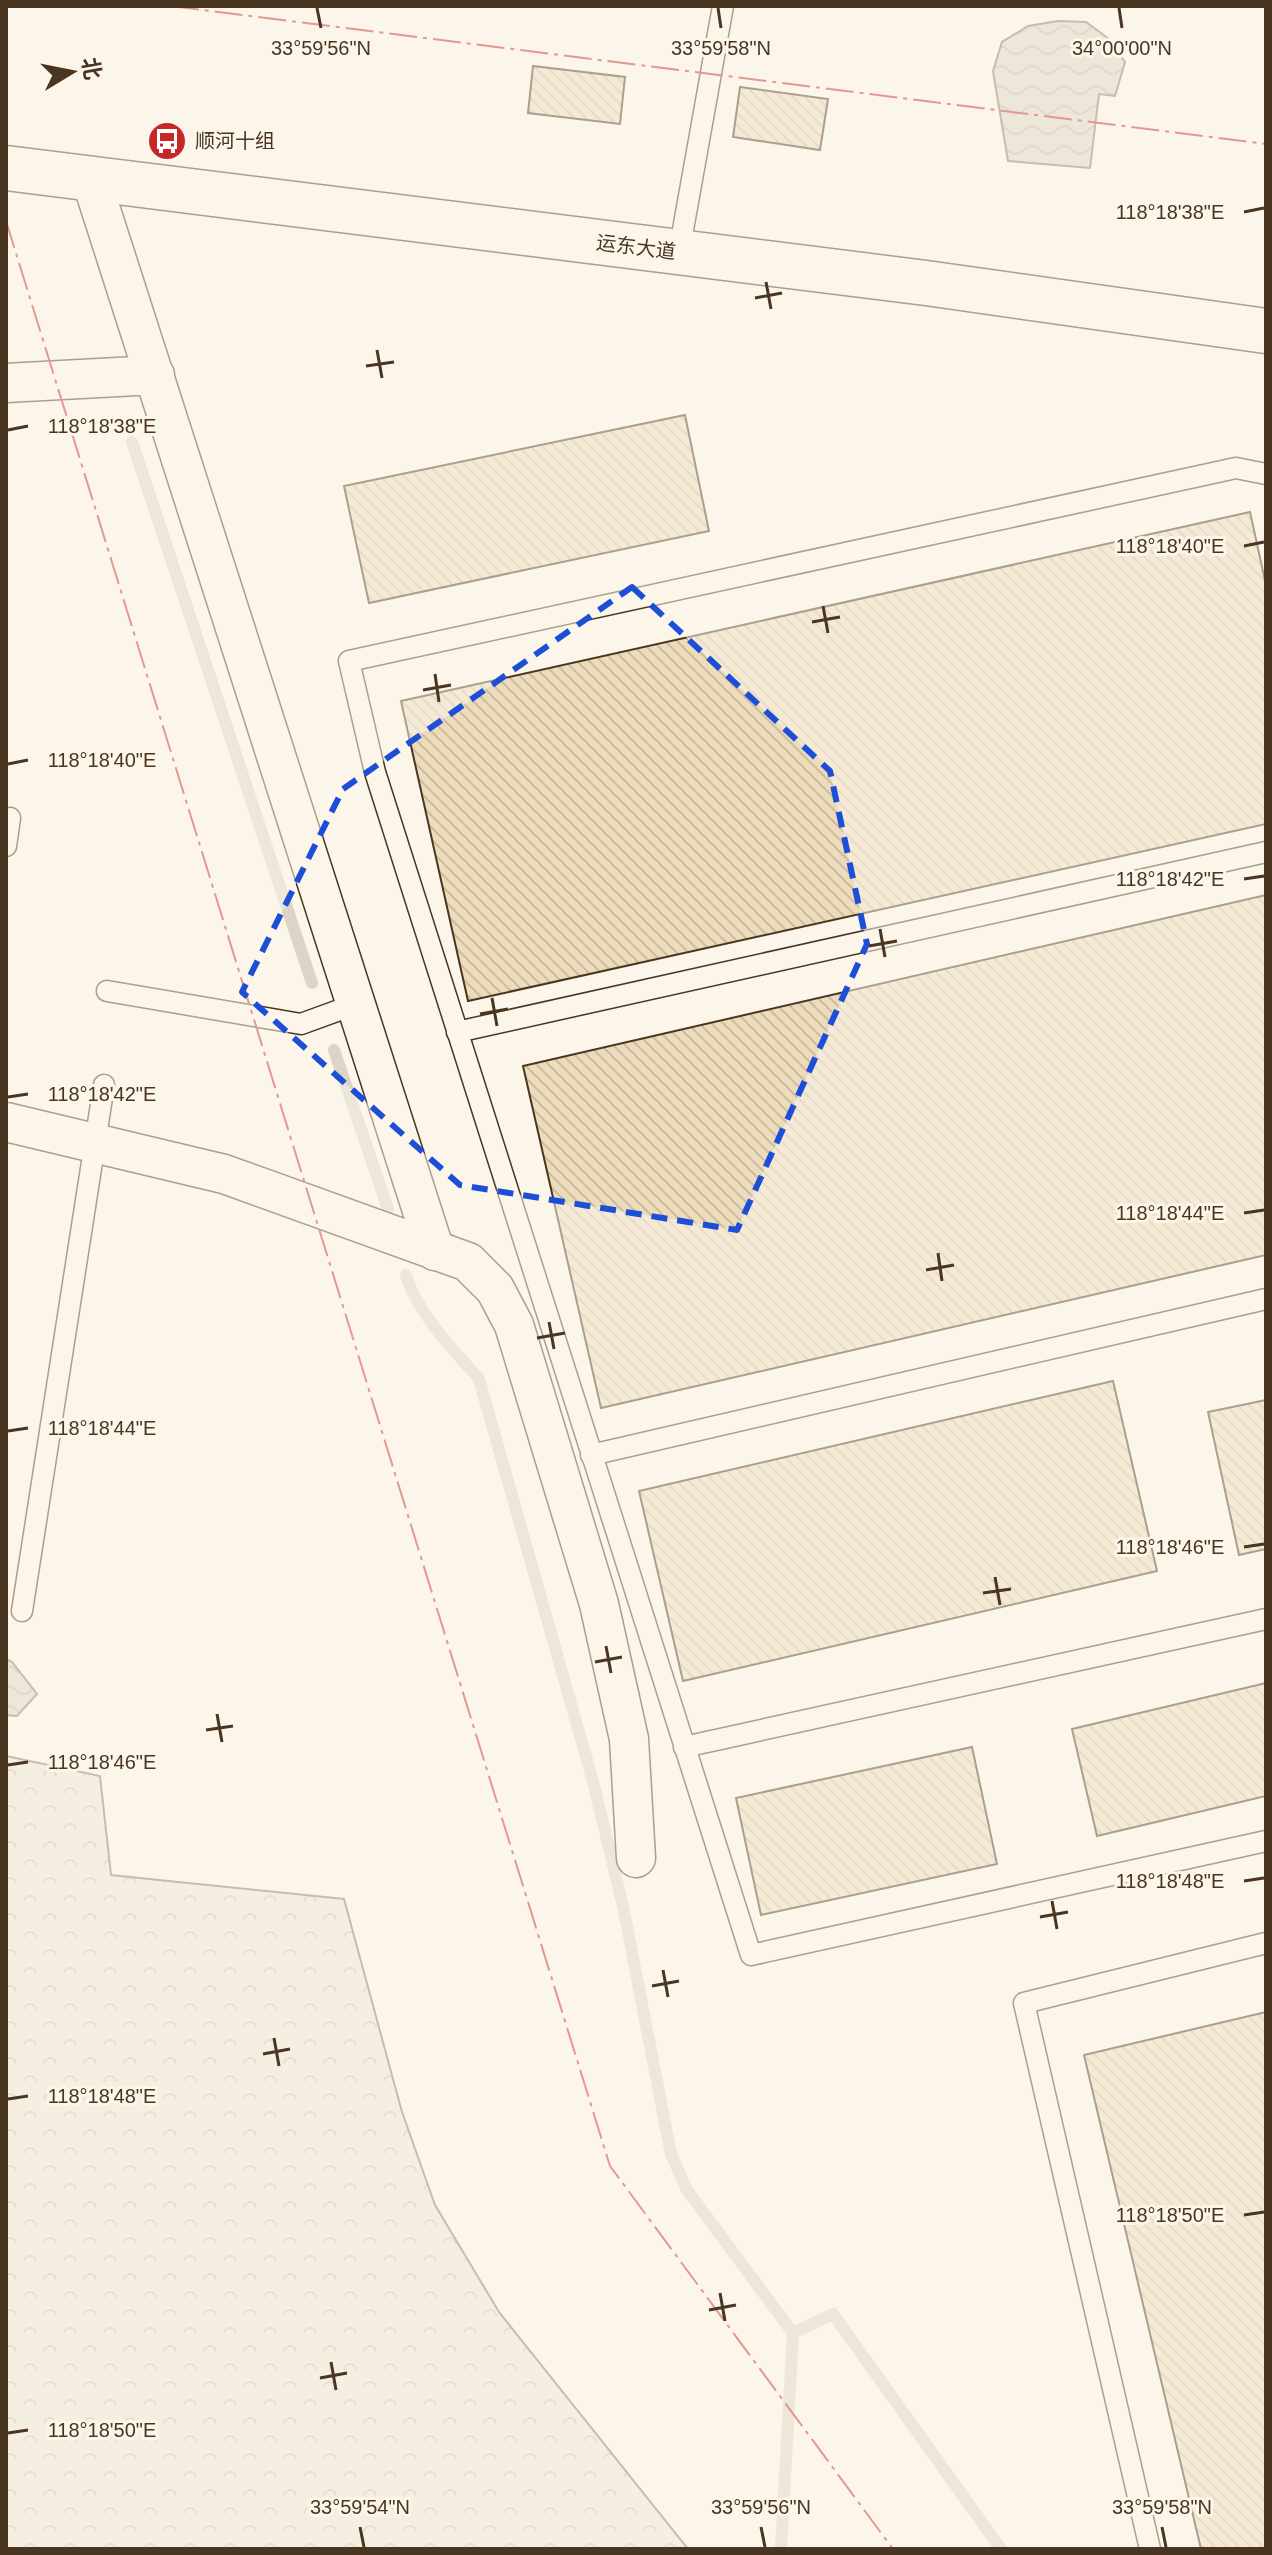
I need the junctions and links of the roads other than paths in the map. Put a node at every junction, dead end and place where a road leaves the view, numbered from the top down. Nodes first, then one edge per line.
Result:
1 (723, 6) edge
2 (6, 168) edge
3 (91, 179) junction
4 (679, 252) junction
5 (1266, 331) edge
6 (155, 375) junction
7 (6, 383) edge
8 (1266, 474) edge
9 (10, 818) dead end
10 (6, 846) edge
11 (1266, 852) edge
12 (107, 991) dead end
13 (356, 1004) junction
14 (457, 1032) junction
15 (104, 1085) dead end
16 (6, 1122) edge
17 (95, 1144) junction
18 (435, 1251) junction
19 (1266, 1299) edge
20 (591, 1455) junction
21 (22, 1611) dead end
22 (1266, 1619) edge
23 (684, 1747) junction
24 (1266, 1841) edge
25 (636, 1858) dead end
26 (1266, 1943) edge
27 (1150, 2549) edge

1 - 4 lane
2 - 3 street, 运东大道
3 - 4 street, 运东大道
3 - 6 street
4 - 5 street, 运东大道
6 - 7 street
6 - 13 street
8 - 14 lane
9 - 10 lane
11 - 14 lane
12 - 13 lane
13 - 18 street
14 - 20 lane
15 - 17 lane
16 - 17 street
17 - 18 street
17 - 21 lane
18 - 25 street
19 - 20 lane
20 - 23 lane
22 - 23 lane
23 - 24 lane
26 - 27 lane

